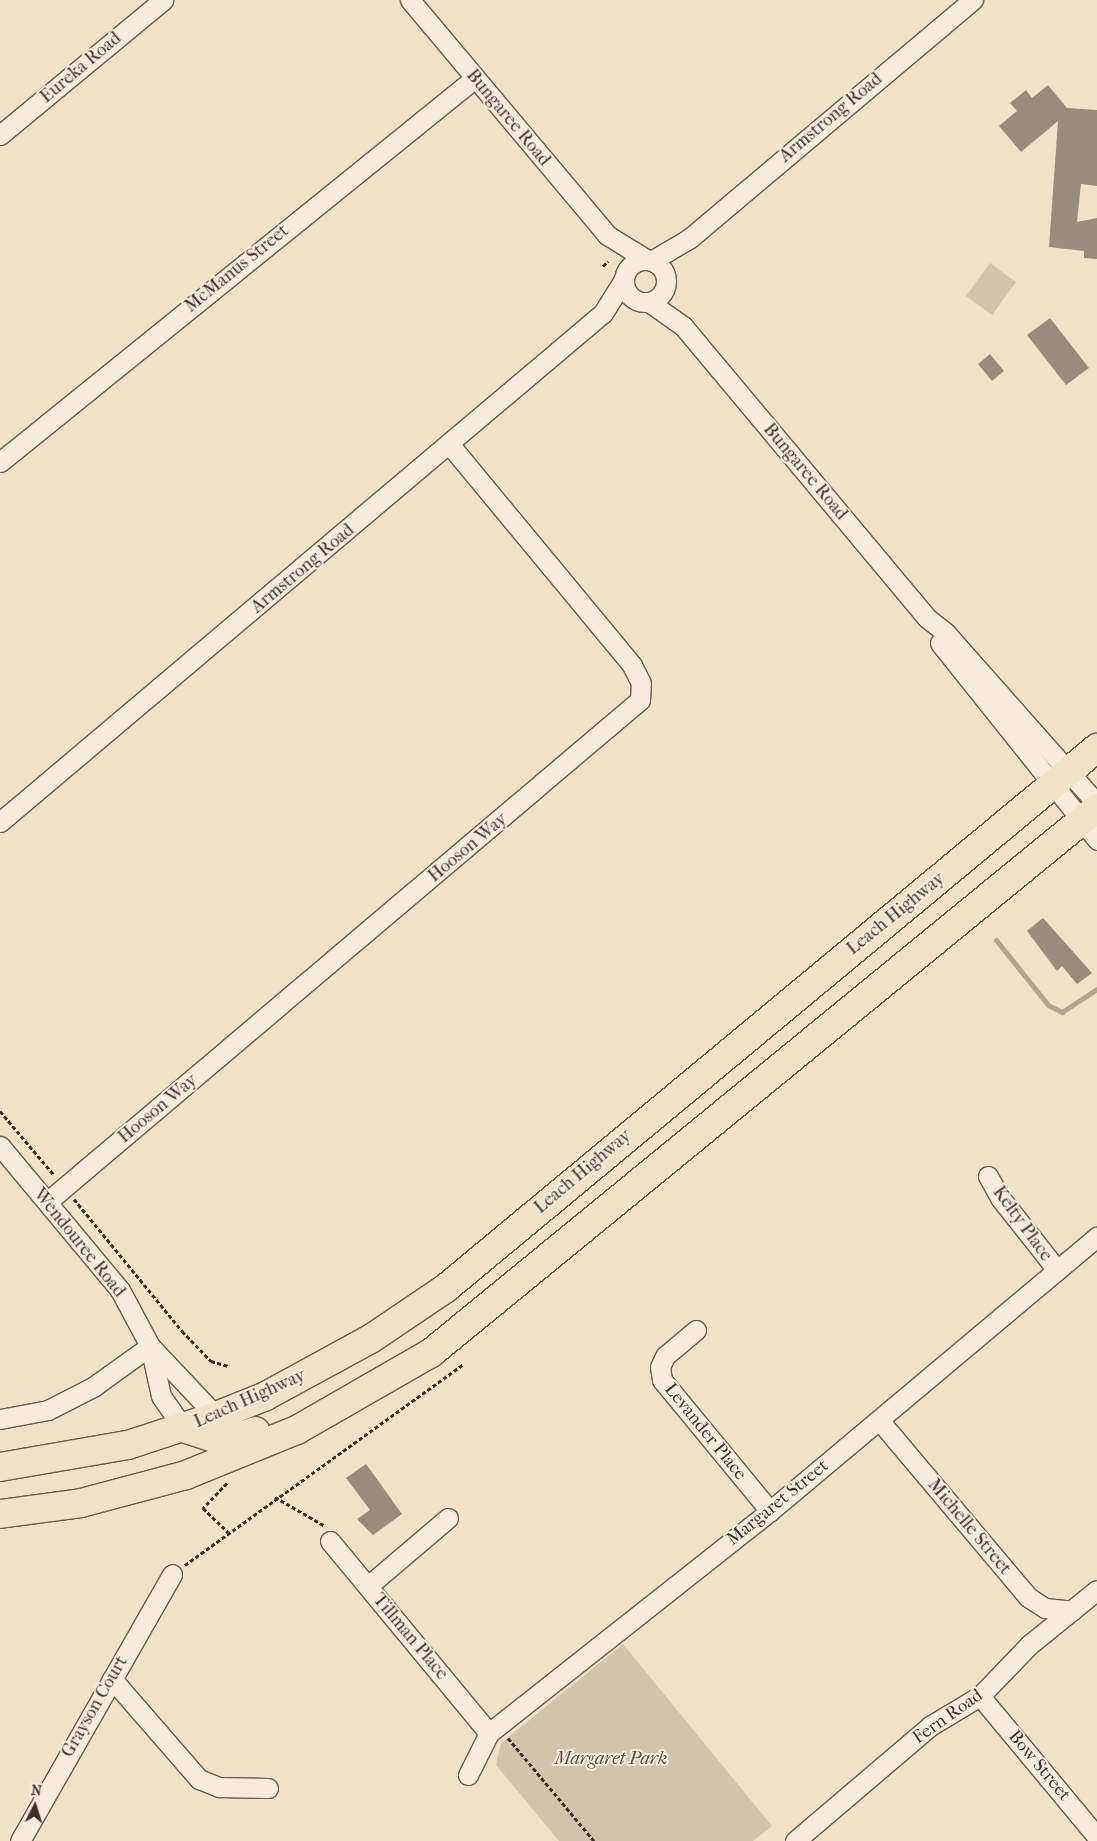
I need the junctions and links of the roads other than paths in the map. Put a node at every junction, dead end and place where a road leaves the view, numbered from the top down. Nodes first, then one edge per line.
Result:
1 (163, 0) edge
2 (410, 0) edge
3 (973, 0) edge
4 (475, 78) junction
5 (0, 135) edge
6 (608, 235) junction
7 (690, 238) junction
8 (649, 260) junction
9 (624, 278) junction
10 (666, 283) junction
11 (644, 302) junction
12 (603, 313) junction
13 (683, 326) junction
14 (450, 445) junction
15 (0, 462) edge
16 (1097, 748) edge
17 (1060, 779) junction
18 (1093, 819) edge
19 (0, 822) edge
20 (0, 1146) edge
21 (988, 1176) dead end
22 (47, 1202) junction
23 (1097, 1237) edge
24 (1057, 1270) junction
25 (696, 1330) dead end
26 (150, 1346) junction
27 (369, 1389) junction
28 (216, 1416) junction
29 (0, 1419) edge
30 (879, 1420) junction
31 (183, 1428) junction
32 (0, 1467) edge
33 (770, 1511) junction
34 (0, 1514) edge
35 (448, 1518) dead end
36 (330, 1541) road end
37 (172, 1574) road end
38 (368, 1586) junction
39 (1097, 1590) edge
40 (1072, 1611) junction
41 (112, 1679) junction
42 (980, 1696) junction
43 (493, 1730) junction
44 (468, 1775) dead end
45 (268, 1788) dead end
46 (1097, 1837) edge
47 (20, 1841) edge
48 (795, 1841) edge

1 - 5 street, Eureka Road
2 - 4 street, Bungaree Road
3 - 7 street, Armstrong Road
4 - 6 street, Bungaree Road
4 - 15 street, McManus Street
6 - 8 street, Bungaree Road
6 - 9 street, Bungaree Road
7 - 8 street, Armstrong Road
7 - 10 street, Armstrong Road
8 - 9 street
8 - 10 street
9 - 11 street
9 - 12 street, Armstrong Road
10 - 11 street
10 - 13 street, Bungaree Road
11 - 12 street, Armstrong Road
11 - 13 street, Bungaree Road
12 - 14 street, Armstrong Road
13 - 17 street, Bungaree Road
14 - 19 street, Armstrong Road
14 - 22 street, Hooson Way
16 - 17 highway, Leach Highway
17 - 18 street, Bungaree Road
17 - 28 highway, Leach Highway
18 - 27 highway
20 - 22 street, Wendouree Road
21 - 24 street, Kelty Place
22 - 26 street, Wendouree Road
23 - 24 street, Margaret Street
24 - 30 street, Margaret Street
25 - 33 street, Levander Place
26 - 28 street, Wendouree Road
26 - 29 street
26 - 31 street, Wendouree Road
27 - 31 highway
27 - 34 highway
28 - 31 highway, Leach Highway
30 - 33 street, Margaret Street
30 - 40 street, Michelle Street
31 - 32 highway, Leach Highway
33 - 43 street, Margaret Street
35 - 38 street
36 - 38 street, Tillman Place
37 - 41 street, Grayson Court
38 - 43 street, Tillman Place
39 - 40 street, Fern Road
40 - 42 street, Fern Road
41 - 45 street
41 - 47 street, Grayson Court
42 - 46 street, Bow Street
42 - 48 street, Fern Road
43 - 44 street, Margaret Street

